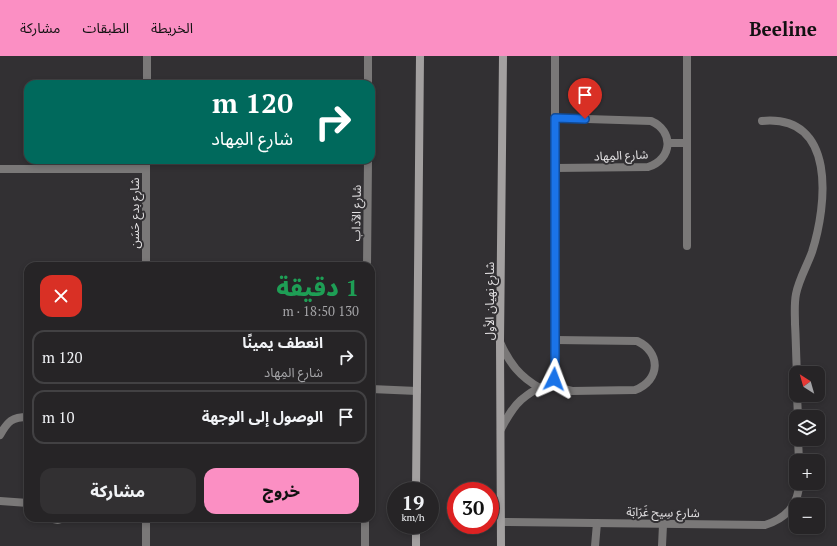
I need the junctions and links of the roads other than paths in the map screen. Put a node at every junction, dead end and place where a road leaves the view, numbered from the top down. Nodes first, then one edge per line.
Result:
1 (147, 56) edge
2 (368, 56) edge
3 (420, 56) edge
4 (503, 56) edge
5 (555, 56) edge
6 (687, 56) edge
7 (147, 80) edge
8 (368, 80) edge
9 (555, 118) junction
10 (762, 121) dead end
11 (668, 143) junction
12 (687, 143) junction
13 (146, 164) edge
14 (368, 164) edge
15 (555, 168) junction
16 (0, 169) edge
17 (146, 169) junction
18 (687, 246) dead end
19 (146, 262) edge
20 (367, 262) edge
21 (555, 340) junction
22 (500, 342) junction
23 (796, 366) edge
24 (552, 383) junction
25 (540, 388) junction
26 (375, 389) edge
27 (417, 391) junction
28 (24, 417) edge
29 (501, 429) junction
30 (0, 435) edge
31 (416, 482) edge
32 (798, 490) edge
33 (0, 501) edge
34 (24, 503) edge
35 (146, 522) edge
36 (365, 522) edge
37 (501, 522) junction
38 (597, 523) junction
39 (663, 524) junction
40 (416, 534) edge
41 (146, 546) edge
42 (365, 546) edge
43 (416, 546) edge
44 (501, 546) edge
45 (595, 546) edge
46 (662, 546) edge

1 - 7 street
2 - 8 street
3 - 27 main road
4 - 22 main road, شارع نهيان الأول
5 - 9 street
6 - 12 street
9 - 11 street
9 - 15 street
10 - 23 street
11 - 12 street
11 - 15 street, شارع المِهاد
12 - 18 street
13 - 17 street, شارع بدع حَسَن
14 - 20 street, شارع الآداب
15 - 21 street
16 - 17 street
17 - 19 street, شارع بدع حَسَن
21 - 24 street
21 - 24 street
22 - 25 street
22 - 29 main road, شارع نهيان الأول
24 - 25 street
25 - 29 street
26 - 27 street
27 - 31 main road
28 - 30 street
29 - 37 main road, شارع نهيان الأول
32 - 39 street, شارع سِيح غَرَابَة
33 - 34 street
35 - 41 street
36 - 42 street
37 - 38 street, شارع سِيح غَرَابَة
37 - 44 main road, شارع نهيان الأول
38 - 39 street, شارع سِيح غَرَابَة
38 - 45 street
39 - 46 street
40 - 43 main road

